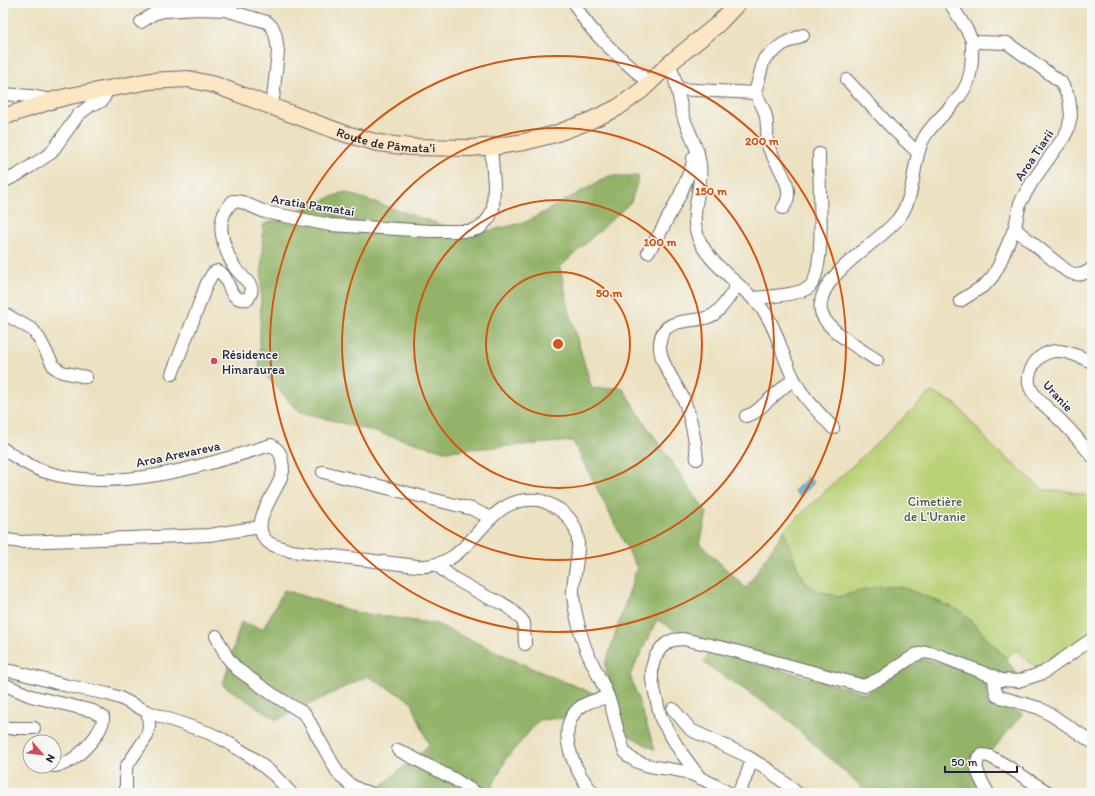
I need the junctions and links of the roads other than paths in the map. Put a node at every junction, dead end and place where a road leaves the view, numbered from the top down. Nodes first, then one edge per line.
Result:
1 (575, 3) edge
2 (738, 3) edge
3 (950, 3) edge
4 (141, 22) dead end
5 (803, 35) dead end
6 (972, 41) junction
7 (670, 63) junction
8 (847, 80) dead end
9 (648, 83) junction
10 (109, 88) junction
11 (677, 89) junction
12 (755, 93) junction
13 (3, 94) edge
14 (52, 100) junction
15 (272, 108) junction
16 (3, 117) edge
17 (491, 147) junction
18 (918, 151) junction
19 (698, 152) junction
20 (819, 154) dead end
21 (3, 182) edge
22 (783, 208) dead end
23 (1015, 227) junction
24 (648, 252) dead end
25 (1092, 268) edge
26 (737, 285) junction
27 (753, 298) junction
28 (960, 300) dead end
29 (3, 313) edge
30 (877, 360) dead end
31 (1092, 362) edge
32 (172, 374) dead end
33 (86, 377) dead end
34 (793, 379) junction
35 (746, 416) dead end
36 (833, 428) dead end
37 (3, 449) edge
38 (1092, 456) edge
39 (697, 459) dead end
40 (324, 472) dead end
41 (491, 518) junction
42 (260, 527) junction
43 (3, 539) edge
44 (437, 565) junction
45 (216, 636) dead end
46 (1092, 639) edge
47 (525, 644) dead end
48 (3, 670) edge
49 (994, 676) junction
50 (3, 684) edge
51 (608, 697) junction
52 (673, 710) dead end
53 (148, 712) junction
54 (3, 728) edge
55 (34, 728) dead end
56 (1092, 742) edge
57 (398, 750) dead end
58 (752, 760) junction
59 (62, 765) edge
60 (700, 778) junction
61 (126, 793) edge
62 (291, 793) edge
63 (370, 793) edge
64 (476, 793) edge
65 (593, 793) edge
66 (729, 793) edge
67 (738, 793) edge
68 (797, 793) edge
69 (988, 793) edge
70 (1049, 793) edge

1 - 9 street
2 - 7 main road, Route de Pāmata'i
3 - 6 street
4 - 15 street
5 - 12 street
6 - 18 street
6 - 23 street, Aroa Tiarii
7 - 9 main road, Route de Pāmata'i
7 - 11 street
8 - 18 street
9 - 17 main road, Route de Pāmata'i
10 - 14 main road, Route de Pāmata'i
10 - 15 main road, Route de Pāmata'i
10 - 21 street
11 - 12 street
11 - 19 street
12 - 22 street
13 - 14 street
14 - 16 main road, Route de Pāmata'i
15 - 17 main road, Route de Pāmata'i
17 - 32 street, Aratia Pamatai
18 - 30 street
19 - 24 street
19 - 26 street
20 - 27 street
23 - 25 street
23 - 28 street, Aroa Tiarii
26 - 27 street
26 - 39 street
27 - 34 street
29 - 33 street
31 - 38 street, Uranie
34 - 35 street
34 - 36 street
37 - 42 street, Aroa Arevareva
40 - 41 street
41 - 44 street
41 - 51 street
42 - 43 street
42 - 44 street
44 - 47 street
45 - 63 street
46 - 49 street
48 - 53 street
49 - 56 street
49 - 60 street
50 - 59 street
51 - 60 street
51 - 65 street
52 - 58 street
53 - 61 street
53 - 62 street
54 - 55 street
57 - 64 street
58 - 67 street
58 - 68 street
60 - 66 street
69 - 70 street

